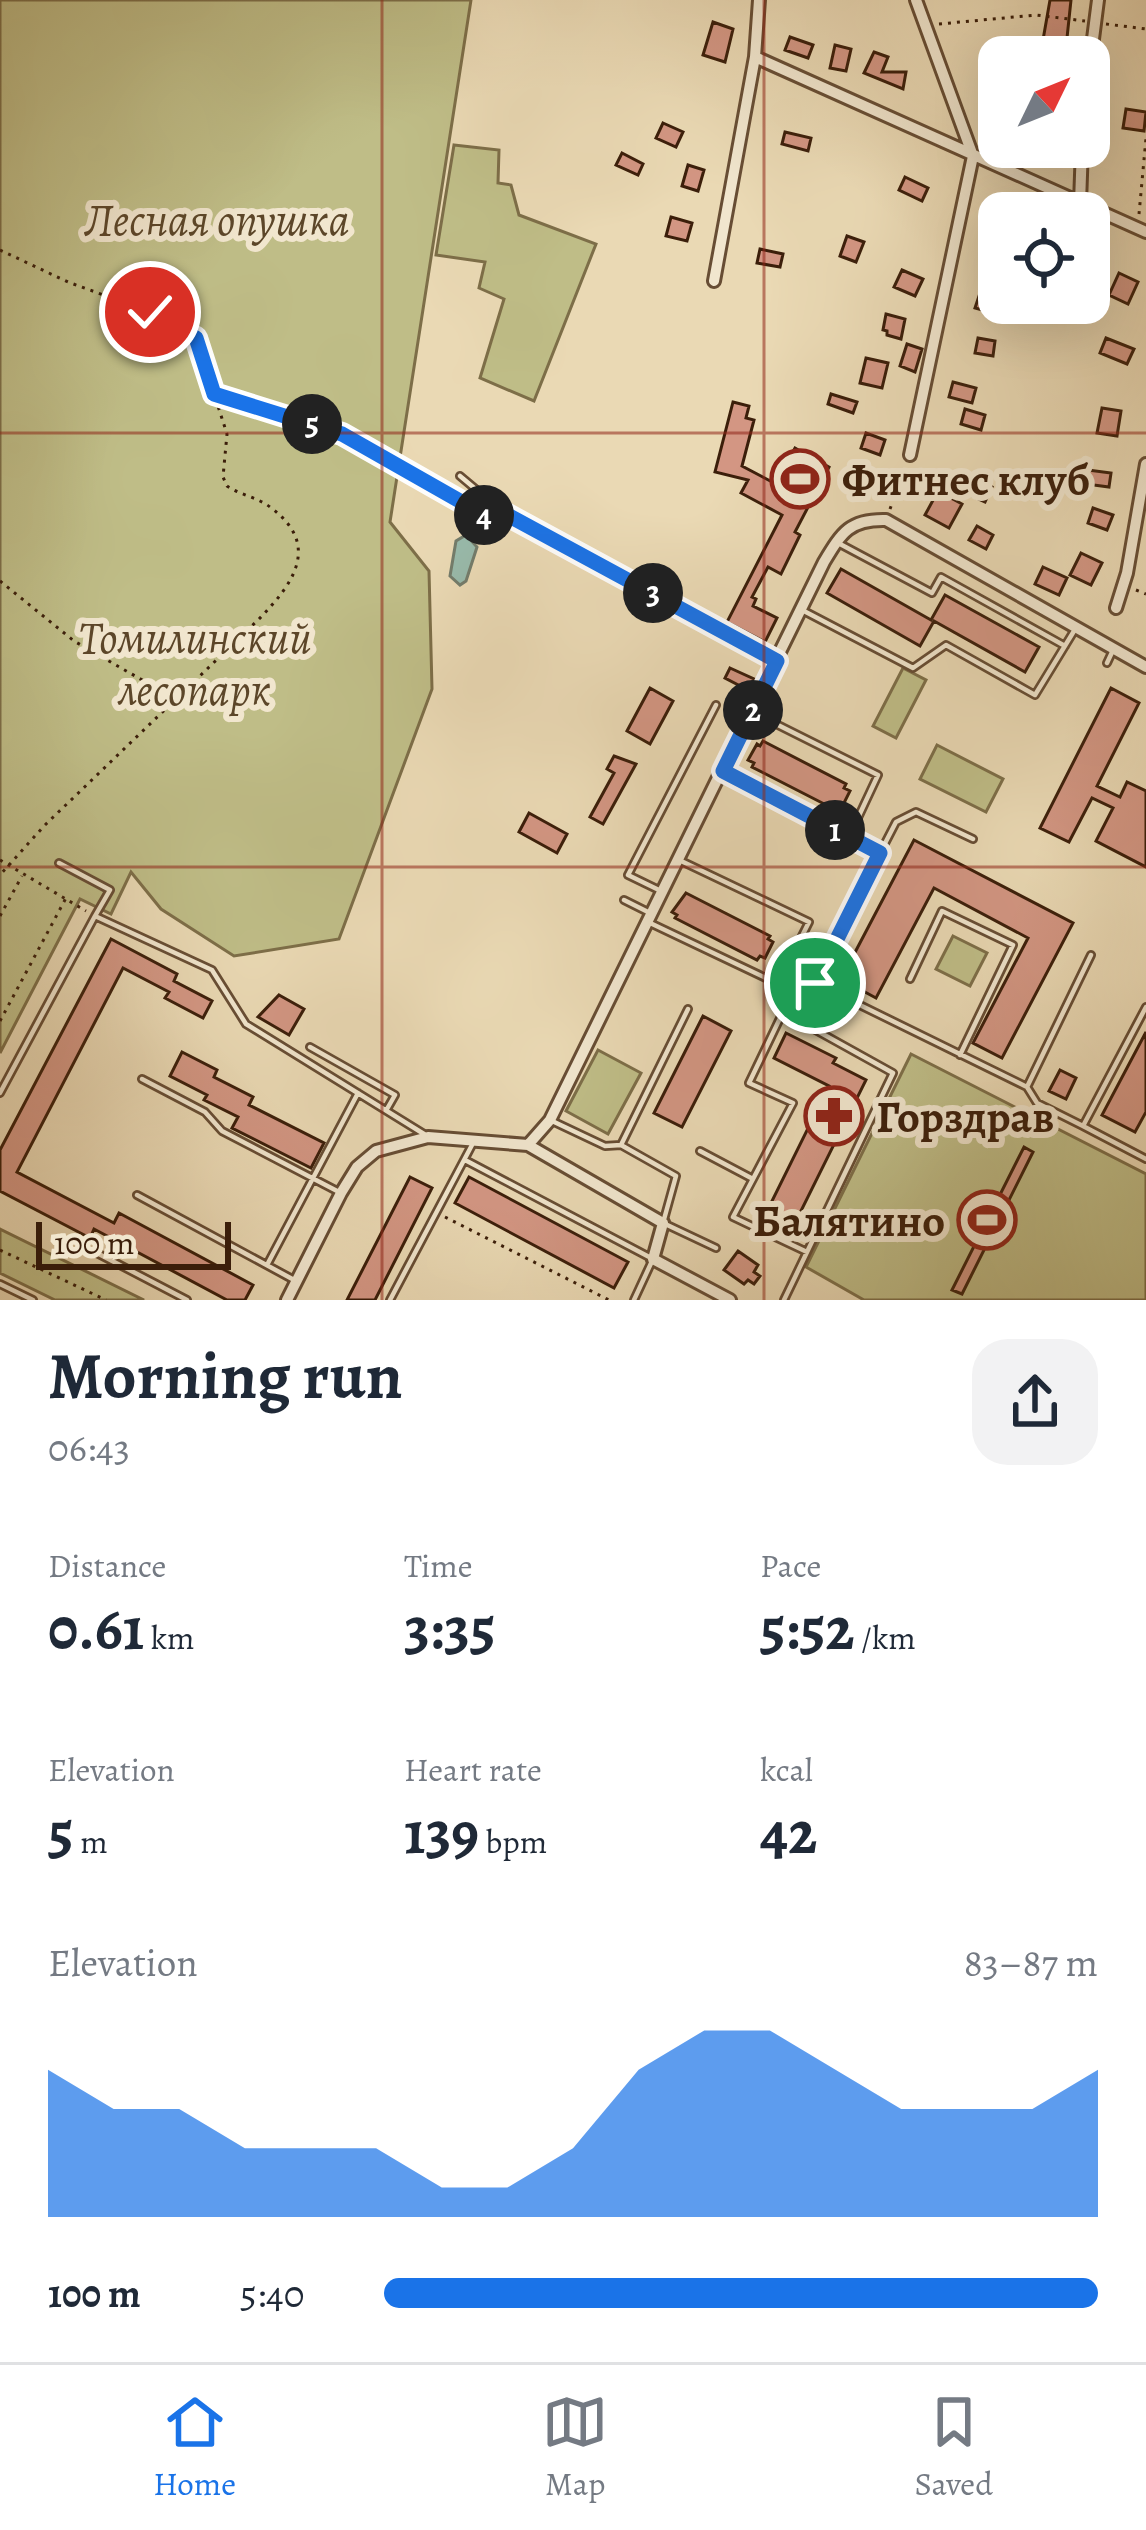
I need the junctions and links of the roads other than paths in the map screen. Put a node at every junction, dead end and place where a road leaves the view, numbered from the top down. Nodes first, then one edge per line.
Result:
1 (759, 0) edge
2 (916, 0) edge
3 (1098, 0) edge
4 (1093, 36) edge
5 (755, 58) junction
6 (973, 155) junction
7 (1055, 192) edge
8 (1110, 216) edge
9 (1142, 230) edge
10 (714, 281) dead end
11 (910, 455) road end
12 (1146, 464) edge
13 (460, 476) dead end
14 (836, 542) junction
15 (1116, 608) dead end
16 (802, 610) junction
17 (1077, 626) junction
18 (1065, 646) junction
19 (1114, 649) junction
20 (777, 661) junction
21 (1107, 663) dead end
22 (1146, 667) edge
23 (716, 705) dead end
24 (752, 712) junction
25 (723, 771) junction
26 (849, 837) junction
27 (973, 839) dead end
28 (880, 853) junction
29 (679, 860) junction
30 (59, 863) dead end
31 (663, 892) junction
32 (624, 900) dead end
33 (95, 916) junction
34 (650, 918) junction
35 (1091, 955) dead end
36 (910, 979) dead end
37 (815, 983) junction
38 (778, 984) junction
39 (790, 990) junction
40 (1146, 1007) edge
41 (688, 1009) dead end
42 (783, 1012) junction
43 (310, 1047) dead end
44 (960, 1054) junction
45 (142, 1079) dead end
46 (1027, 1087) junction
47 (0, 1093) edge
48 (358, 1093) junction
49 (386, 1111) junction
50 (550, 1120) junction
51 (1083, 1126) junction
52 (428, 1137) junction
53 (475, 1140) junction
54 (528, 1145) junction
55 (621, 1145) junction
56 (700, 1151) dead end
57 (1146, 1159) edge
58 (465, 1160) junction
59 (312, 1178) junction
60 (753, 1179) junction
61 (340, 1193) junction
62 (137, 1195) dead end
63 (663, 1222) junction
64 (716, 1248) dead end
65 (95, 1252) dead end
66 (807, 1252) junction
67 (653, 1258) junction
68 (267, 1265) junction
69 (296, 1281) junction
70 (0, 1284) edge
71 (34, 1300) edge
72 (187, 1300) edge
73 (286, 1300) edge
74 (390, 1300) edge
75 (634, 1300) edge
76 (730, 1300) edge
77 (784, 1300) edge

1 - 5 street
2 - 6 street
3 - 4 street
5 - 6 street
5 - 10 street
6 - 7 street
6 - 11 street
8 - 9 street
12 - 15 street
13 - 20 lane
14 - 16 street
14 - 17 street
14 - 18 lane
16 - 18 lane
16 - 20 street
17 - 18 lane
17 - 19 street
19 - 21 lane
19 - 22 street
20 - 24 street
23 - 31 lane
24 - 25 street
24 - 26 lane
25 - 26 lane
25 - 29 street
26 - 28 lane
27 - 28 lane
28 - 37 lane
29 - 31 street
29 - 38 lane
30 - 33 lane
31 - 34 street
32 - 34 lane
33 - 47 lane
33 - 48 lane
34 - 38 lane
34 - 50 street
35 - 46 lane
36 - 44 lane
37 - 39 lane
37 - 44 lane
38 - 39 lane
39 - 42 lane
40 - 51 lane
41 - 55 lane
42 - 60 lane
42 - 66 lane
43 - 49 lane
44 - 46 lane
45 - 59 lane
46 - 51 lane
48 - 49 lane
48 - 59 lane
49 - 52 lane
50 - 54 street
50 - 55 lane
51 - 57 lane
52 - 53 street
52 - 61 street
53 - 54 street
53 - 58 lane
54 - 63 street
55 - 63 lane
56 - 60 lane
58 - 67 lane
58 - 74 lane
59 - 61 lane
59 - 68 lane
60 - 66 lane
61 - 69 street
62 - 68 lane
63 - 64 lane
63 - 67 street
65 - 72 lane
66 - 77 lane
67 - 75 lane
67 - 76 street
68 - 69 lane
69 - 73 street
70 - 71 lane

